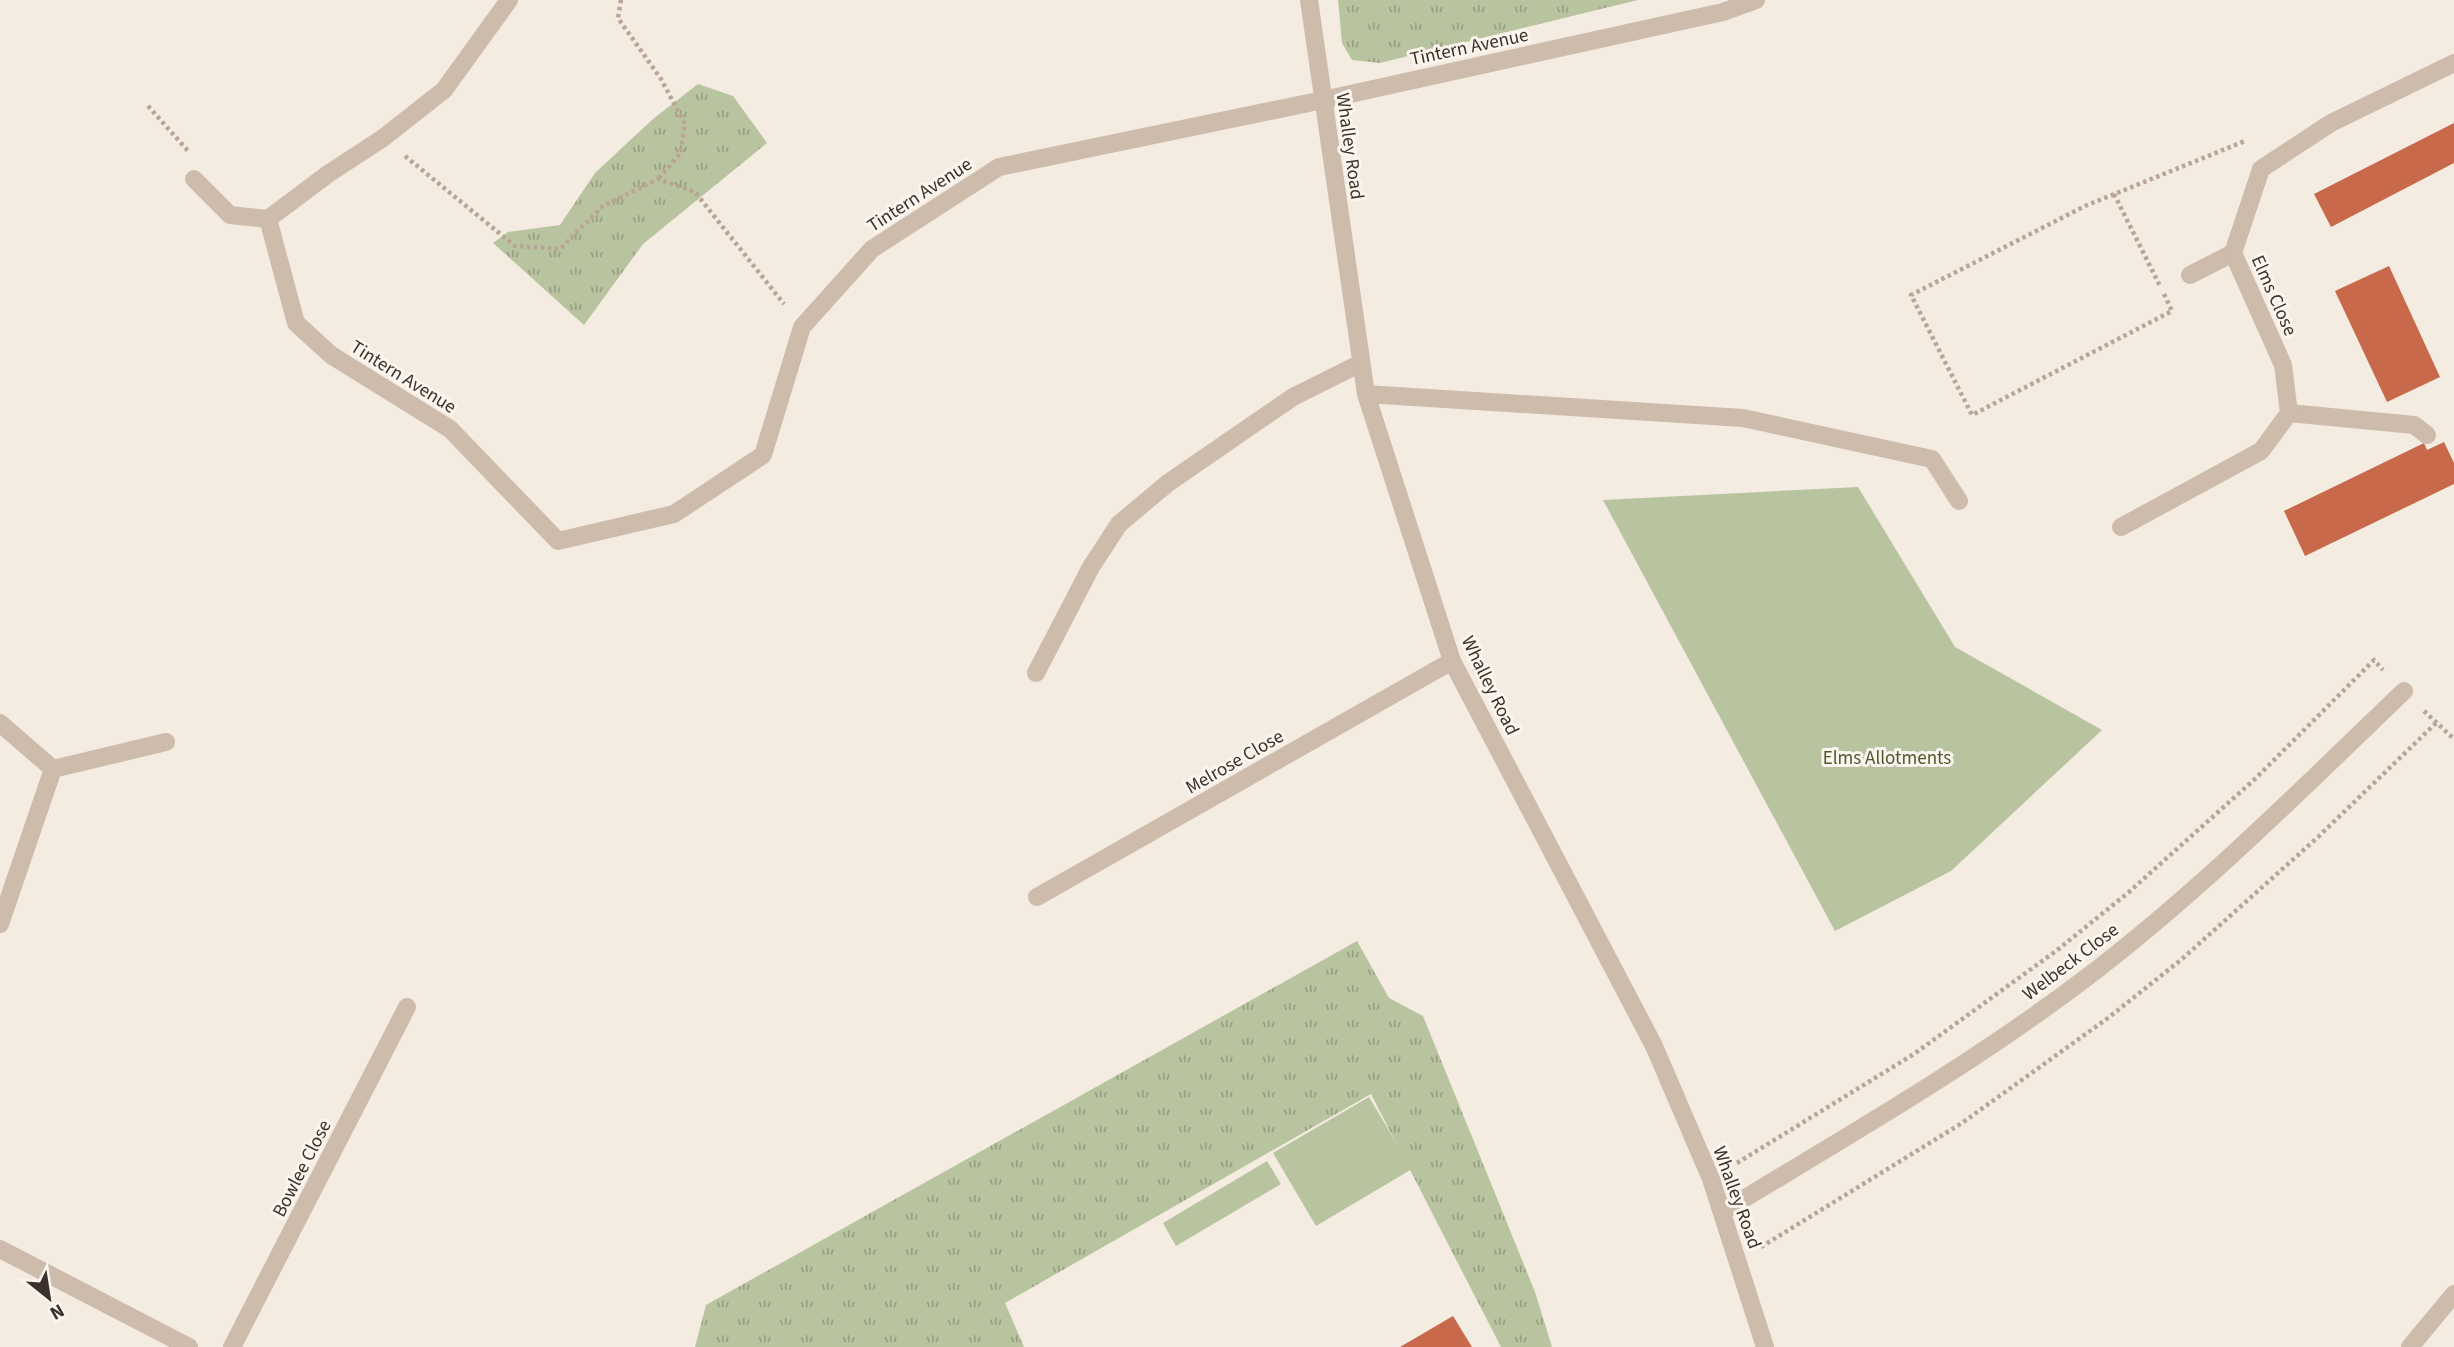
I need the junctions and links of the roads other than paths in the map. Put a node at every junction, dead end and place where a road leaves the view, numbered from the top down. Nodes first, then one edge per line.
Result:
1 (509, 0) edge
2 (1310, 0) edge
3 (1756, 0) edge
4 (2454, 63) edge
5 (1323, 100) junction
6 (194, 179) road end
7 (268, 219) junction
8 (2233, 253) junction
9 (2190, 275) dead end
10 (1361, 363) junction
11 (1366, 394) junction
12 (2290, 413) junction
13 (2427, 435) dead end
14 (1959, 501) dead end
15 (2121, 527) dead end
16 (1452, 661) junction
17 (1036, 673) dead end
18 (2403, 691) road end
19 (0, 723) edge
20 (166, 741) dead end
21 (53, 769) junction
22 (1037, 897) dead end
23 (0, 924) edge
24 (407, 1007) dead end
25 (1721, 1212) junction
26 (0, 1249) edge
27 (2454, 1294) edge
28 (189, 1347) edge
29 (232, 1347) edge
30 (1765, 1347) edge
31 (2410, 1347) edge

1 - 7 street
2 - 5 street, Whalley Road
3 - 5 street, Tintern Avenue
4 - 8 street, Elms Close
5 - 7 street, Tintern Avenue
5 - 10 street, Whalley Road
6 - 7 street
8 - 9 street
8 - 12 street, Elms Close
10 - 11 street, Whalley Road
10 - 17 street
11 - 14 street
11 - 16 street, Whalley Road
12 - 13 street
12 - 15 street
16 - 22 street, Melrose Close
16 - 25 street, Whalley Road
18 - 25 street, Welbeck Close
19 - 21 street
20 - 21 street
21 - 23 street
24 - 29 street, Bowlee Close
25 - 30 street, Whalley Road
26 - 28 street
27 - 31 street

